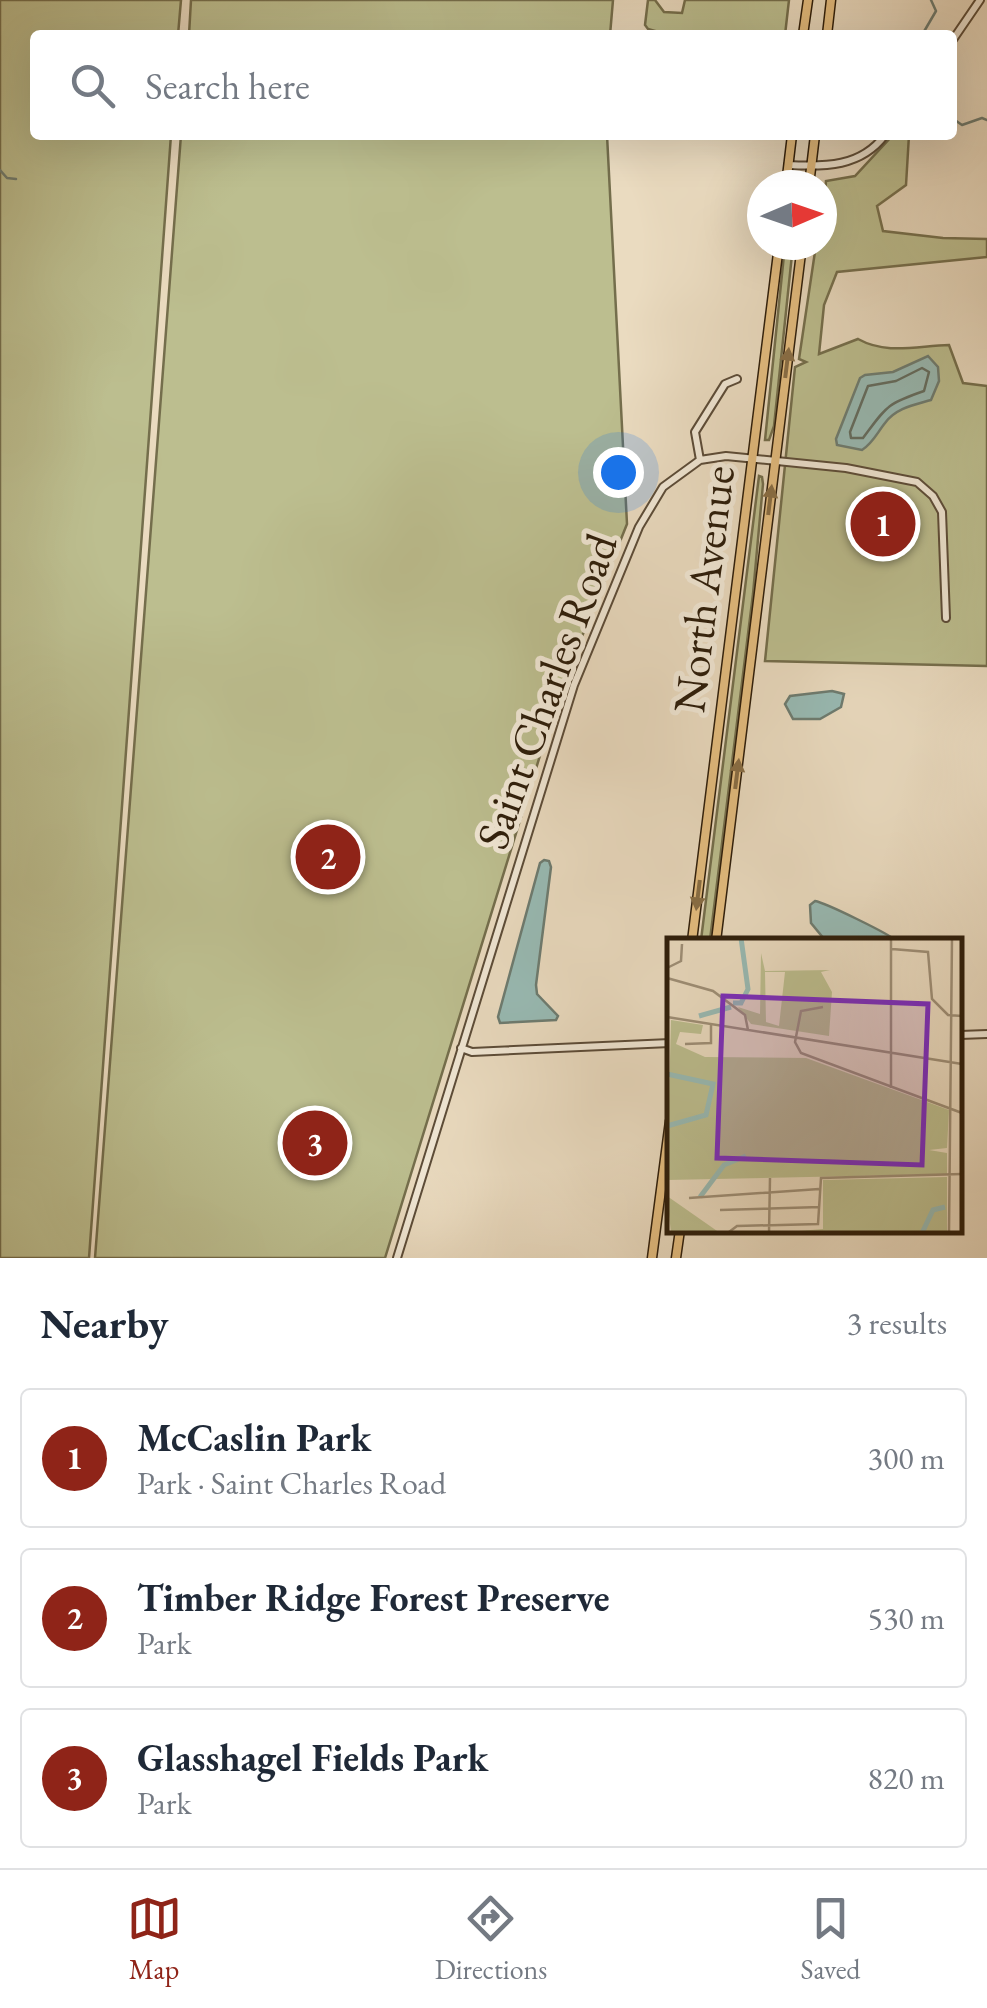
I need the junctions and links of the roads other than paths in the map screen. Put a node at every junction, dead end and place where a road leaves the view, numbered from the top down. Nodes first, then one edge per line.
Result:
1 (808, 0) edge
2 (831, 0) edge
3 (980, 0) edge
4 (805, 30) edge
5 (828, 30) edge
6 (957, 34) edge
7 (791, 140) edge
8 (814, 140) edge
9 (879, 140) edge
10 (788, 165) junction
11 (811, 166) junction
12 (788, 170) edge
13 (811, 170) edge
14 (776, 260) edge
15 (800, 260) edge
16 (737, 379) dead end
17 (753, 456) junction
18 (775, 459) junction
19 (700, 460) junction
20 (946, 618) dead end
21 (692, 938) edge
22 (716, 938) edge
23 (667, 1043) edge
24 (462, 1048) junction
25 (667, 1144) edge
26 (680, 1233) edge
27 (398, 1258) edge
28 (652, 1258) edge
29 (676, 1258) edge

1 - 4 main road
2 - 5 main road
3 - 6 street
7 - 10 main road
8 - 11 main road
9 - 11 street
10 - 11 street
10 - 12 main road
11 - 13 main road
14 - 17 main road, North Avenue
18 -> 15 main road, North Avenue
16 - 19 street
17 - 18 street
17 - 19 street
17 -> 21 main road, North Avenue
18 - 20 street
22 -> 18 main road, North Avenue
19 - 24 street, Saint Charles Road
23 - 24 street
24 - 27 street, Saint Charles Road
25 - 28 main road
26 - 29 main road

